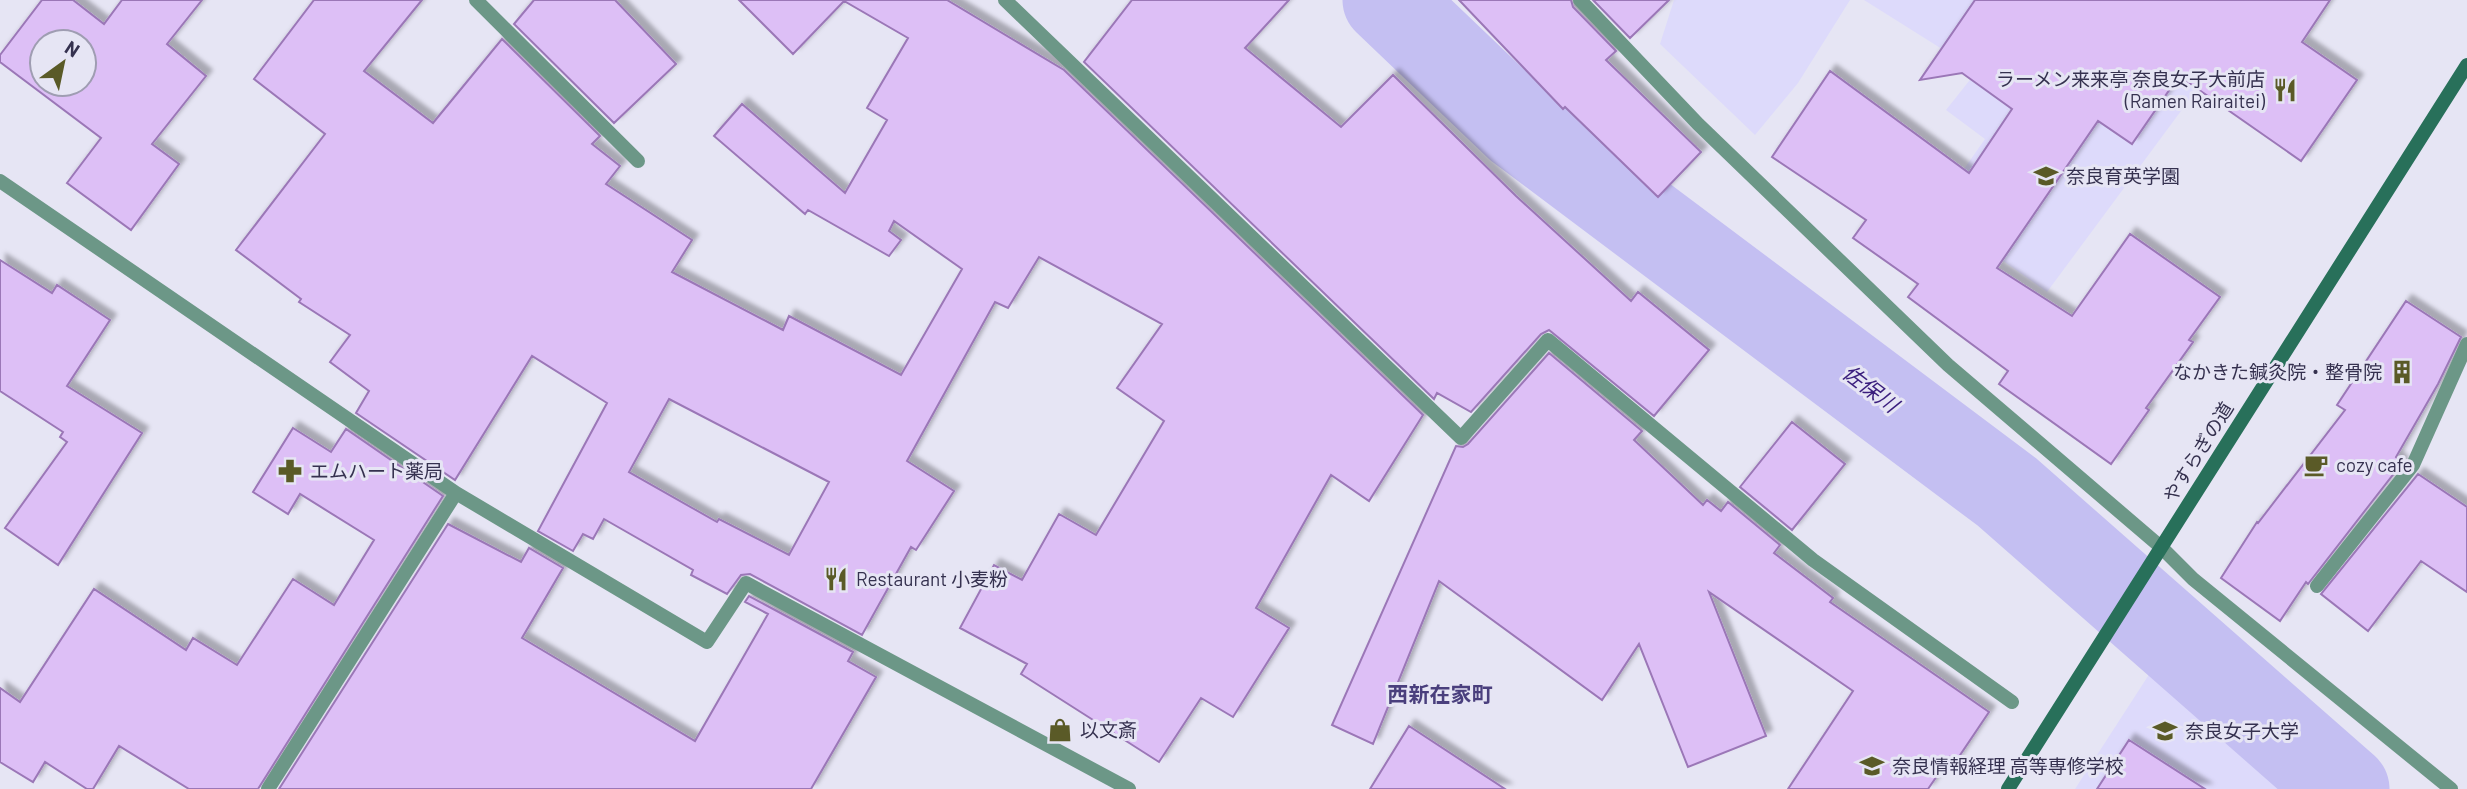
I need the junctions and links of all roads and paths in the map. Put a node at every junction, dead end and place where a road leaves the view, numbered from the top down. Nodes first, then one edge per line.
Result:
1 (476, 0) edge
2 (1004, 0) edge
3 (1580, 0) edge
4 (2467, 65) edge
5 (638, 161) dead end
6 (0, 181) edge
7 (2467, 344) edge
8 (456, 494) junction
9 (2162, 548) junction
10 (2317, 586) dead end
11 (2012, 702) dead end
12 (268, 789) edge
13 (1129, 789) edge
14 (2008, 789) edge
15 (2451, 789) edge

1 - 5 street
2 - 11 street
3 - 9 street
4 - 9 street, やすらぎの道
6 - 8 street
7 - 10 street
8 - 12 street
8 - 13 street
9 - 14 street, やすらぎの道
9 - 15 street

